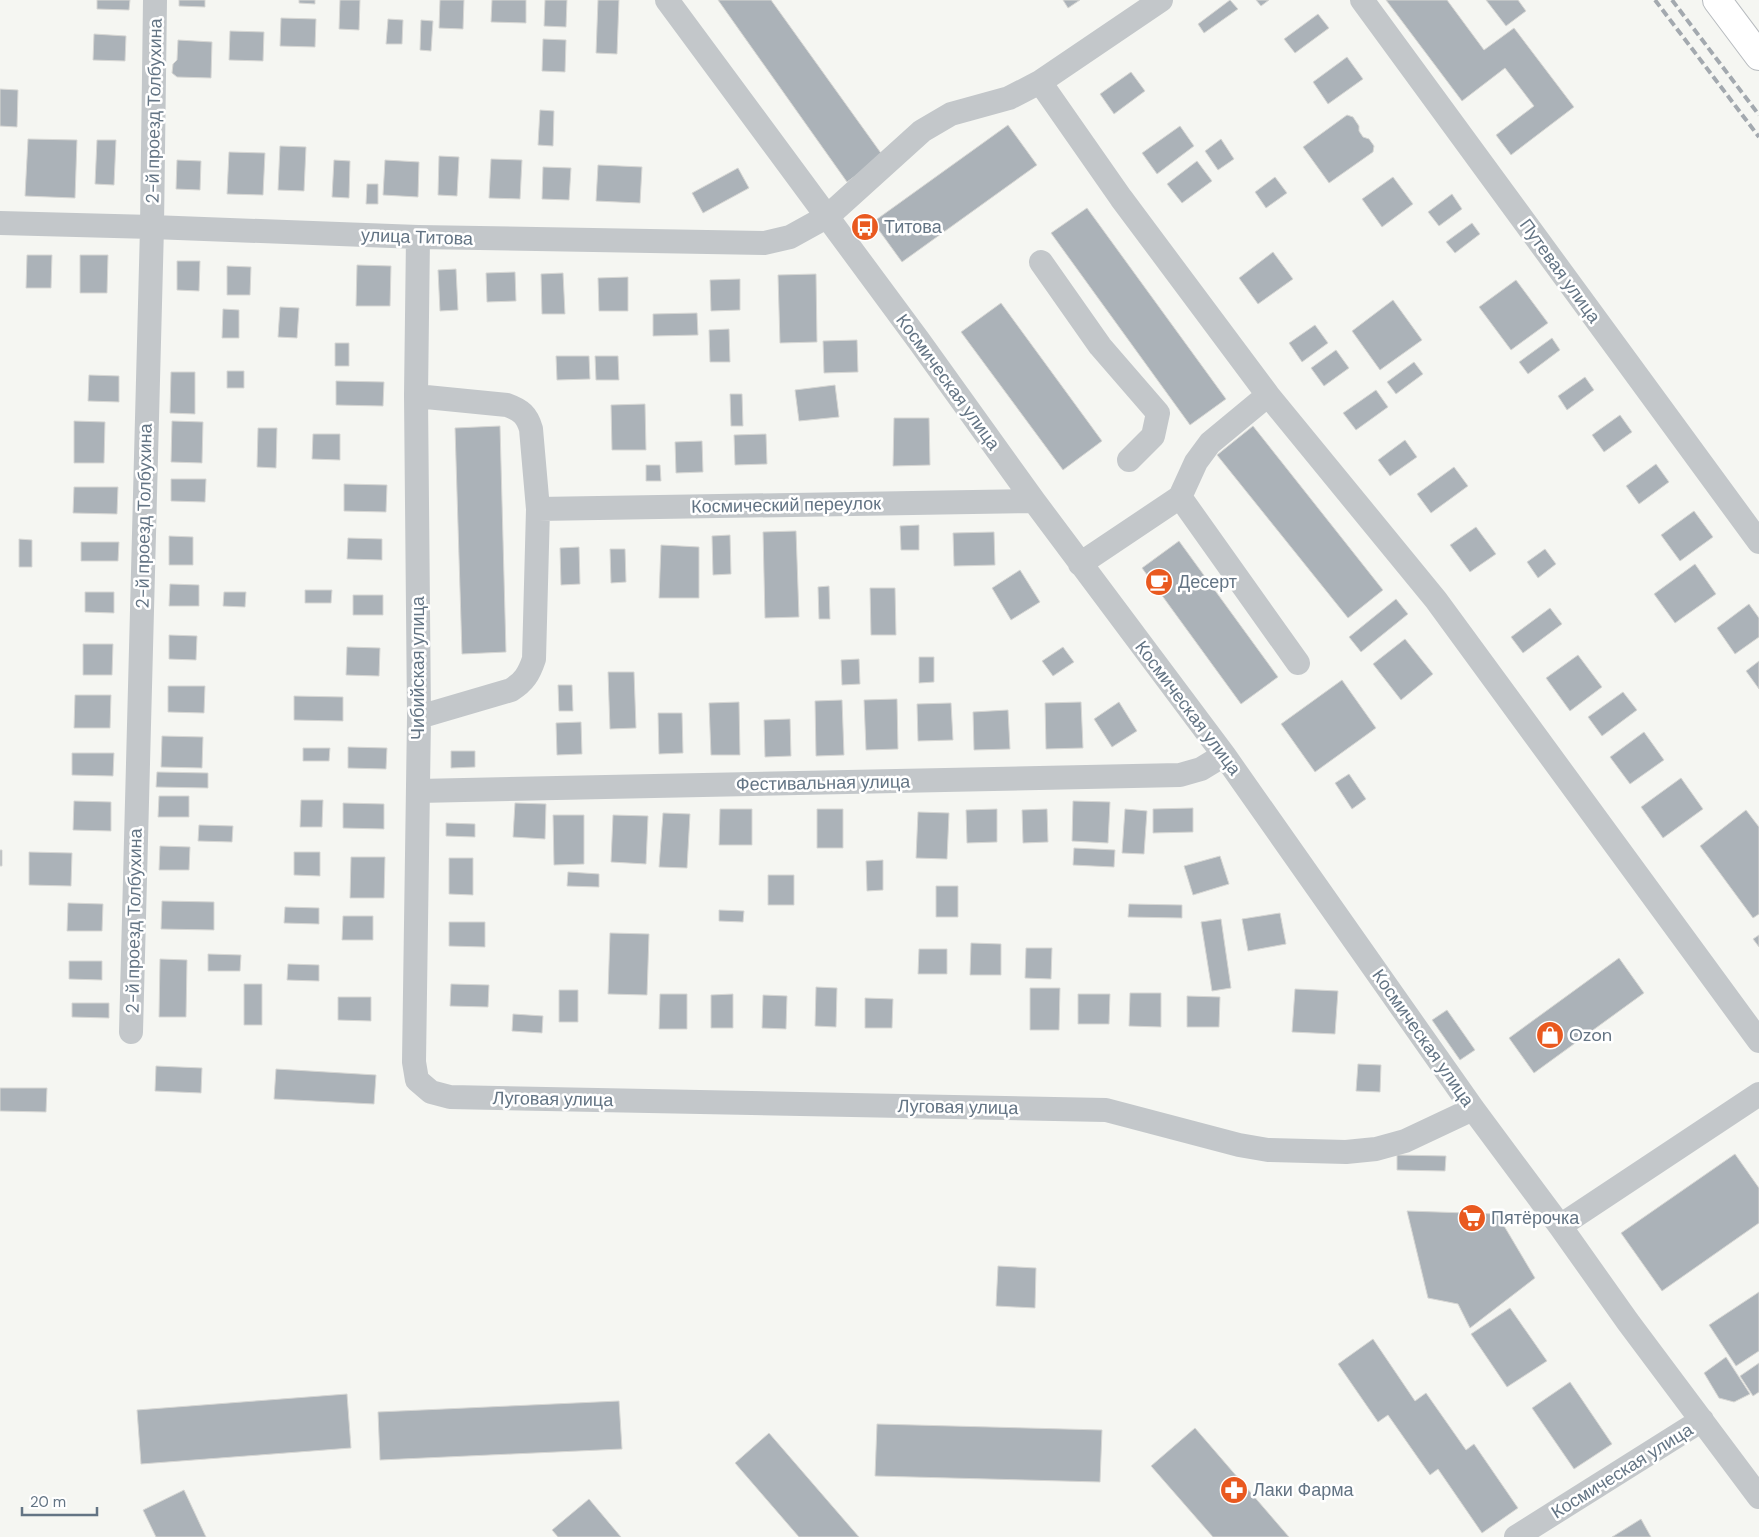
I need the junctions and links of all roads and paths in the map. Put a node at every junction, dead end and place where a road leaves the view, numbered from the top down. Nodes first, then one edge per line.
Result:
1 (155, 0) edge
2 (668, 0) edge
3 (1160, 0) edge
4 (1362, 0) edge
5 (1717, 0) edge
6 (1759, 56) edge
7 (1040, 82) junction
8 (828, 216) junction
9 (0, 223) edge
10 (152, 227) junction
11 (418, 238) junction
12 (1041, 262) dead end
13 (1268, 395) junction
14 (416, 396) junction
15 (1129, 460) dead end
16 (1180, 497) junction
17 (1034, 501) junction
18 (538, 509) junction
19 (1759, 542) edge
20 (1080, 564) junction
21 (1298, 663) dead end
22 (419, 717) junction
23 (1224, 755) junction
24 (418, 791) junction
25 (131, 1032) dead end
26 (1759, 1041) edge
27 (431, 1092) joint
28 (1759, 1094) edge
29 (1473, 1109) junction
30 (1560, 1226) junction
31 (1702, 1420) junction
32 (1759, 1497) edge
33 (1516, 1537) edge

1 - 10 street, 2-й проезд Толбухина
2 - 8 street, Космическая улица
3 - 7 street, улица Титова
4 - 19 street, Путевая улица
5 - 6 main road
7 - 8 street, улица Титова
7 - 13 street
8 - 11 street, улица Титова
8 - 17 street, Космическая улица
9 - 10 street, улица Титова
10 - 11 street, улица Титова
10 - 25 street, 2-й проезд Толбухина
11 - 14 street, Чибийская улица
12 - 15 street
13 - 16 street
13 - 26 street
14 - 18 street
14 - 22 street, Чибийская улица
16 - 20 street
16 - 21 street
17 - 18 street, Космический переулок
17 - 20 street, Космическая улица
18 - 22 street
20 - 23 street, Космическая улица
22 - 24 street, Чибийская улица
23 - 24 street, Фестивальная улица
23 - 29 street, Космическая улица
24 - 27 street, Чибийская улица
27 - 29 street, Луговая улица
28 - 30 street
29 - 30 street, Космическая улица
30 - 31 street, Космическая улица
31 - 32 street, Космическая улица
31 - 33 street, Космическая улица

